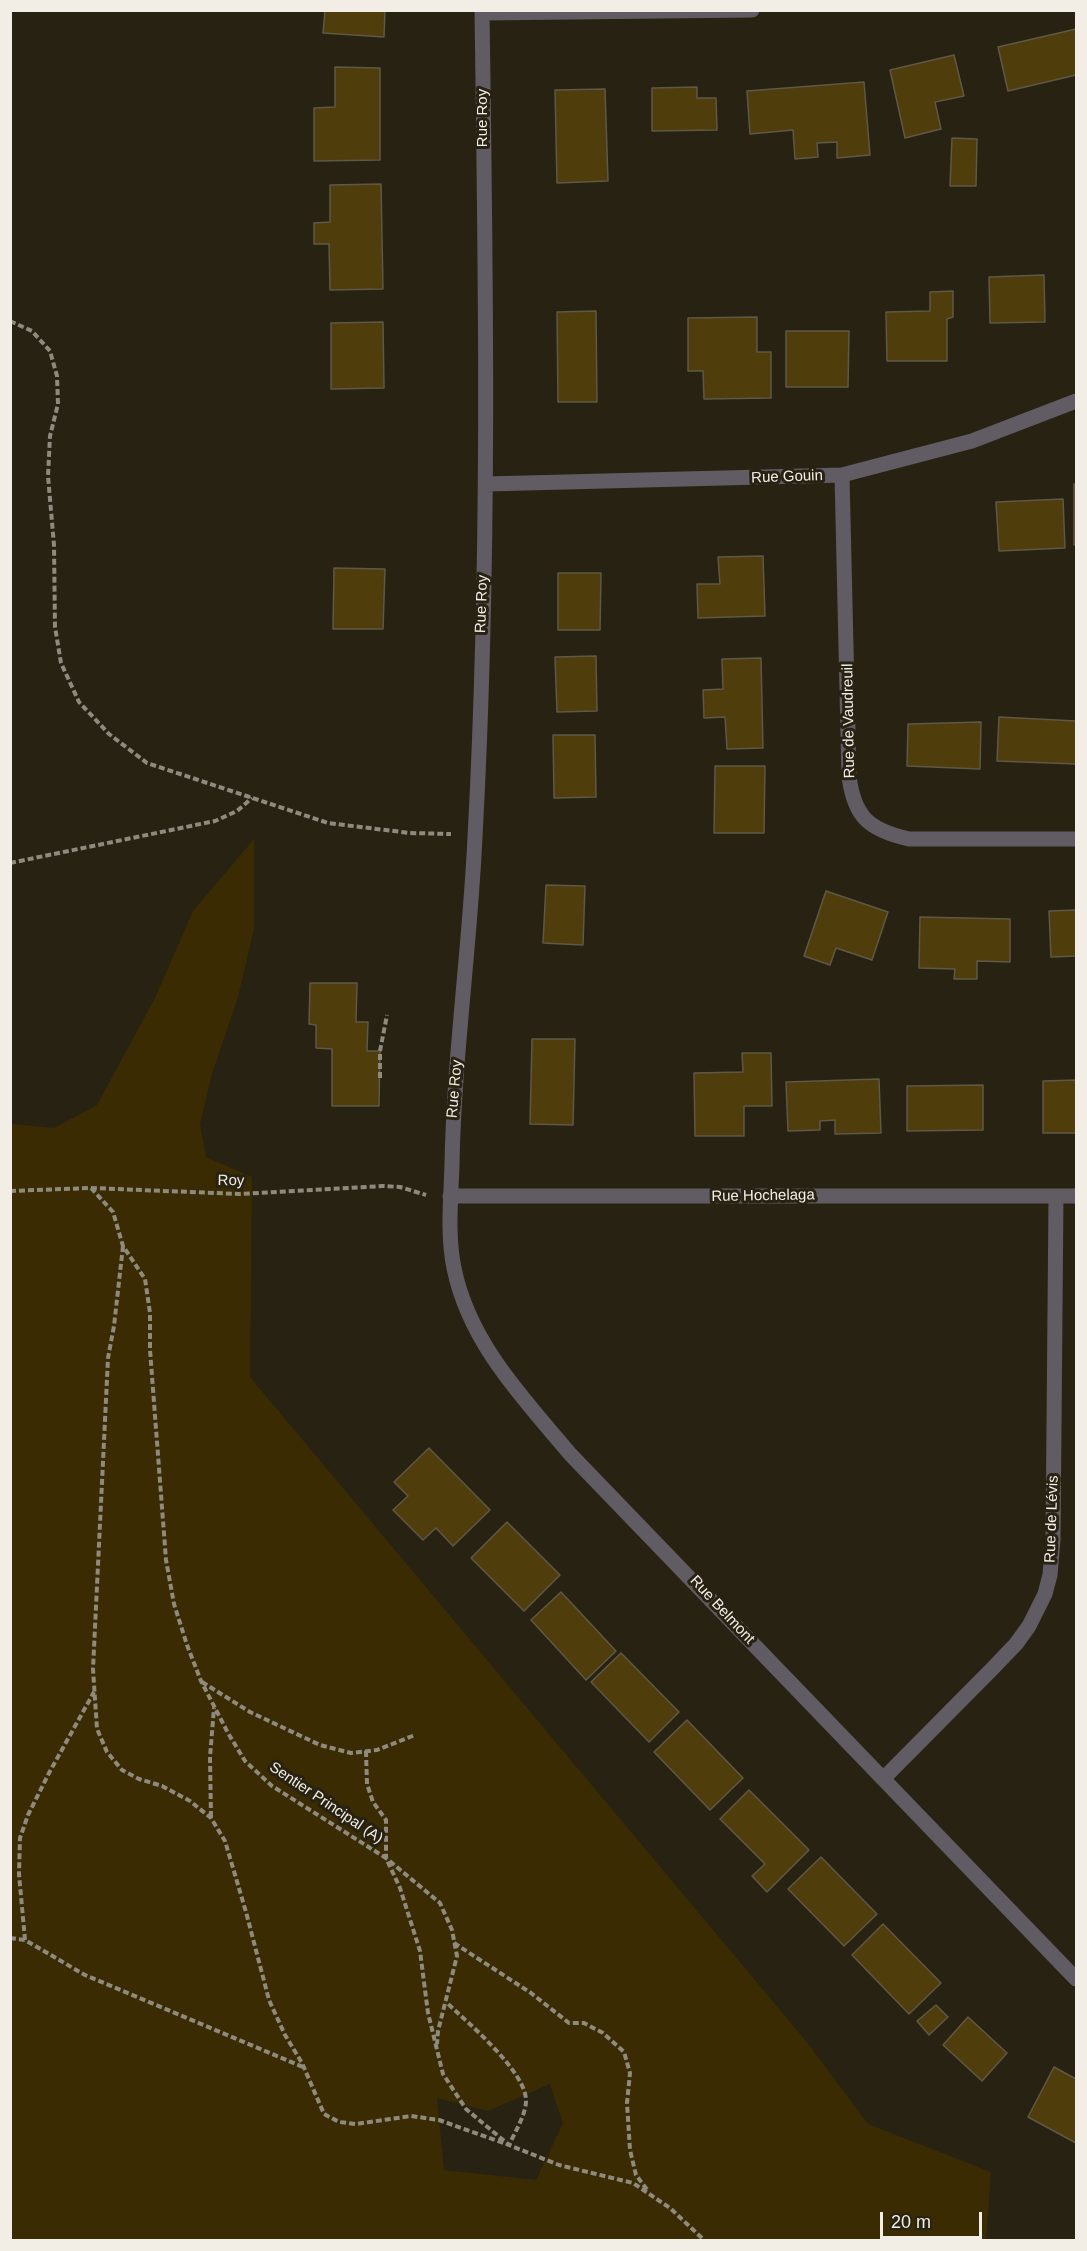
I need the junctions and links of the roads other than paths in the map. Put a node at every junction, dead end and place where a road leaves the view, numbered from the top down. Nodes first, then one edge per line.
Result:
1 (753, 10) edge
2 (482, 12) edge
3 (1077, 401) edge
4 (842, 475) junction
5 (486, 484) junction
6 (1077, 839) edge
7 (450, 1196) junction
8 (1056, 1196) junction
9 (1077, 1196) edge
10 (883, 1779) junction
11 (1077, 1979) edge

1 - 2 street
2 - 5 street, Rue Roy
3 - 4 street, Rue Gouin
4 - 5 street, Rue Gouin
4 - 6 street, Rue de Vaudreuil
5 - 7 street, Rue Roy
7 - 8 street, Rue Hochelaga
7 - 10 street, Rue Belmont
8 - 9 street, Rue Hochelaga
8 - 10 street, Rue de Lévis
10 - 11 street, Rue Belmont

